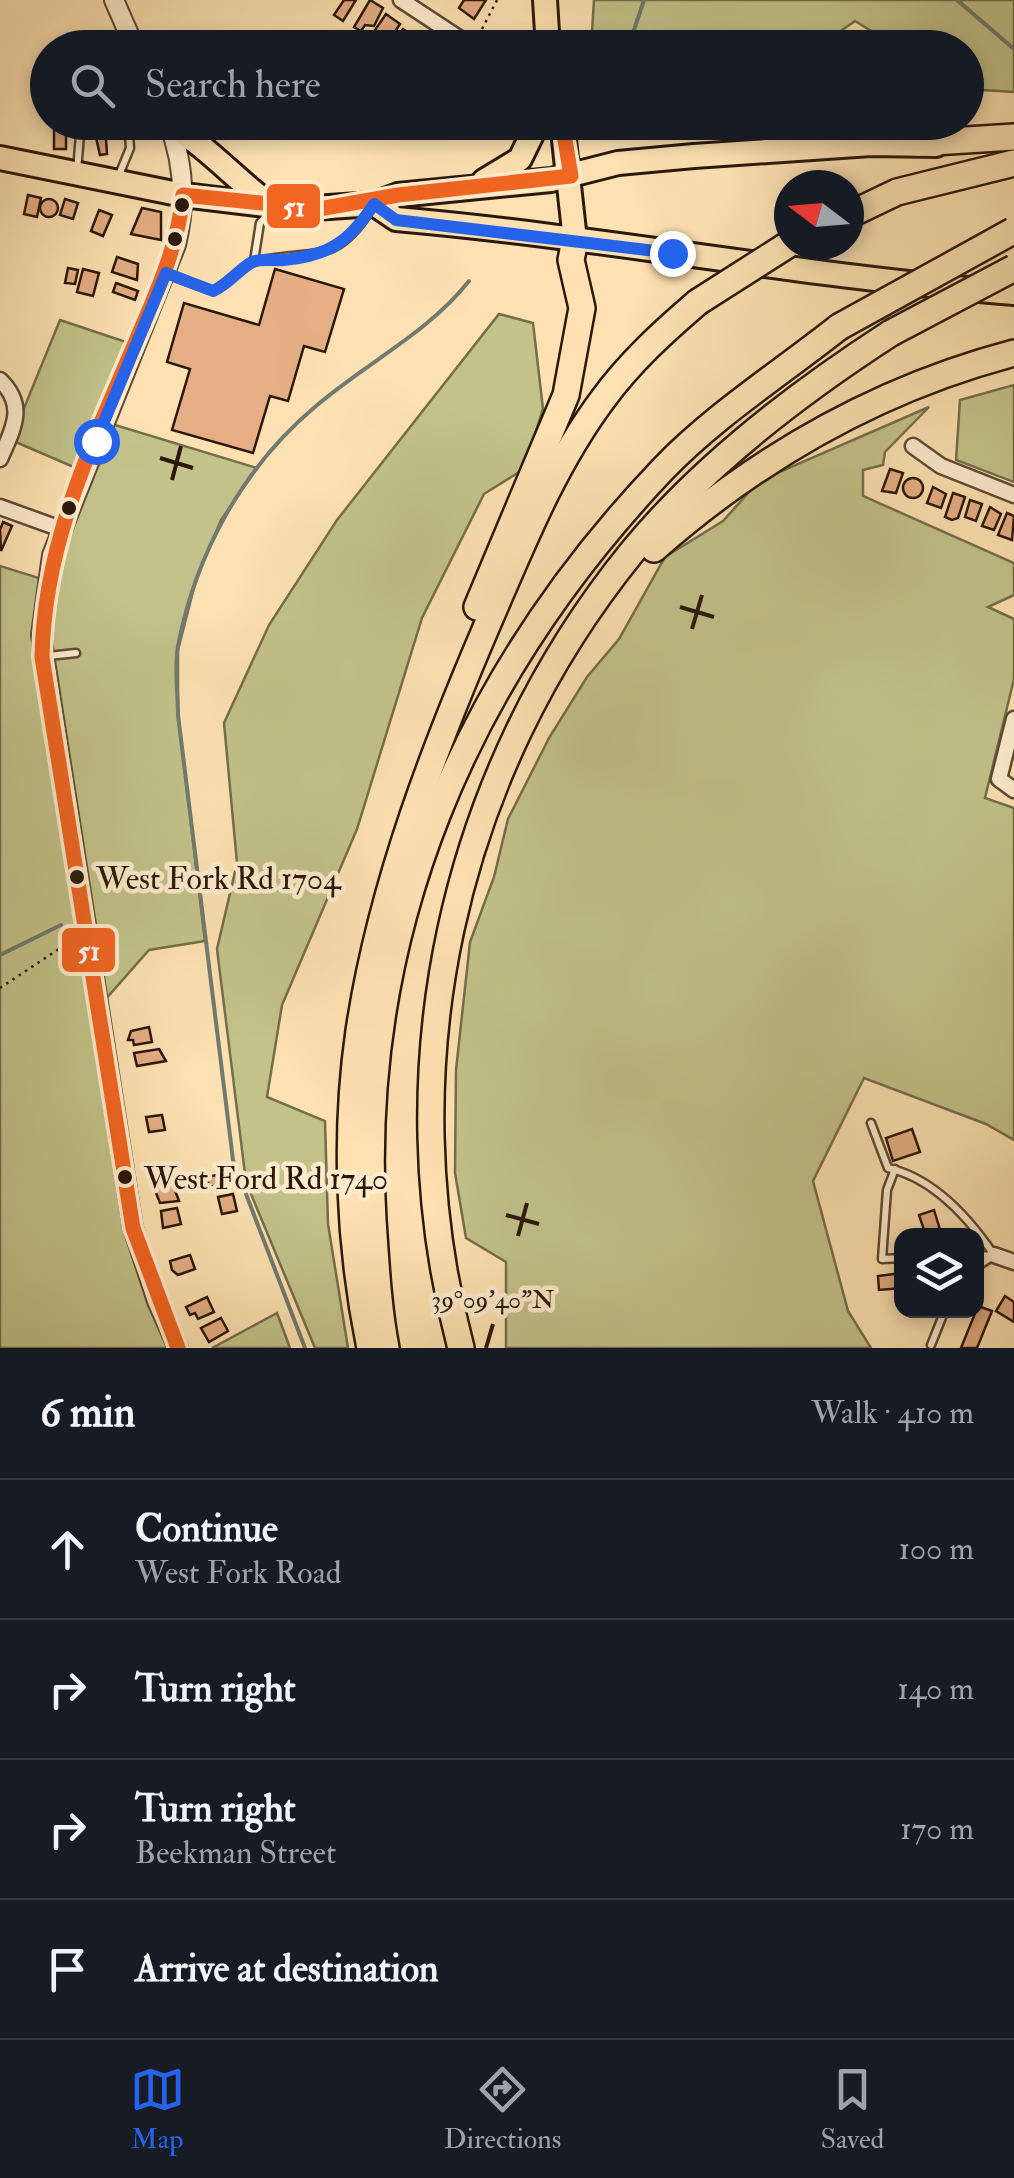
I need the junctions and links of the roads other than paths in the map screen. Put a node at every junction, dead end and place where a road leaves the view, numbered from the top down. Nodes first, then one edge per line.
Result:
1 (114, 0) edge
2 (401, 0) edge
3 (545, 0) edge
4 (127, 30) edge
5 (448, 30) edge
6 (547, 30) edge
7 (80, 140) edge
8 (129, 140) edge
9 (174, 140) edge
10 (195, 140) edge
11 (529, 140) edge
12 (565, 140) edge
13 (1014, 141) edge
14 (918, 143) joint
15 (0, 158) edge
16 (1014, 162) edge
17 (77, 172) junction
18 (571, 176) junction
19 (118, 181) junction
20 (462, 190) junction
21 (183, 195) junction
22 (374, 204) junction
23 (864, 207) edge
24 (273, 208) junction
25 (1014, 231) edge
26 (575, 240) junction
27 (774, 254) edge
28 (254, 261) junction
29 (1014, 268) edge
30 (166, 273) junction
31 (1014, 284) edge
32 (965, 289) junction
33 (1014, 293) edge
34 (1014, 352) edge
35 (0, 380) edge
36 (913, 446) dead end
37 (0, 459) edge
38 (1014, 495) edge
39 (0, 506) edge
40 (60, 529) junction
41 (76, 652) dead end
42 (42, 657) junction
43 (556, 662) junction
44 (1014, 722) edge
45 (1014, 790) edge
46 (422, 794) junction
47 (871, 1122) dead end
48 (895, 1169) junction
49 (994, 1255) junction
50 (984, 1256) edge
51 (894, 1258) edge
52 (984, 1262) edge
53 (1014, 1262) edge
54 (942, 1318) edge
55 (931, 1346) dead end
56 (178, 1348) edge
57 (370, 1348) edge
58 (386, 1348) edge
59 (461, 1348) edge

1 - 4 street
2 - 5 street
3 - 6 main road
7 - 17 lane
8 - 19 lane
9 - 21 street
10 - 24 main road
11 - 20 main road
12 - 18 main road
13 - 14 highway
14 - 18 main road
15 - 17 main road
16 - 23 highway
17 - 19 main road
18 - 20 main road
18 - 26 main road
19 - 21 main road
20 - 22 main road
21 - 24 main road
21 - 30 street
22 - 24 main road
22 - 26 main road
22 - 28 lane
24 - 28 lane
25 - 58 highway, bridge
26 - 32 main road
26 - 46 highway
27 - 46 highway, bridge
28 - 30 lane
29 - 43 highway, bridge
30 - 40 street
31 - 32 highway
32 - 33 main road
34 - 43 highway
35 - 37 street
36 - 38 street
39 - 40 street
40 - 42 street
41 - 42 lane
42 - 56 street
43 - 59 highway
44 - 45 street
46 - 57 highway
47 - 48 lane
48 - 49 lane
48 - 51 lane
49 - 50 lane
49 - 52 lane
49 - 53 street
54 - 55 lane

